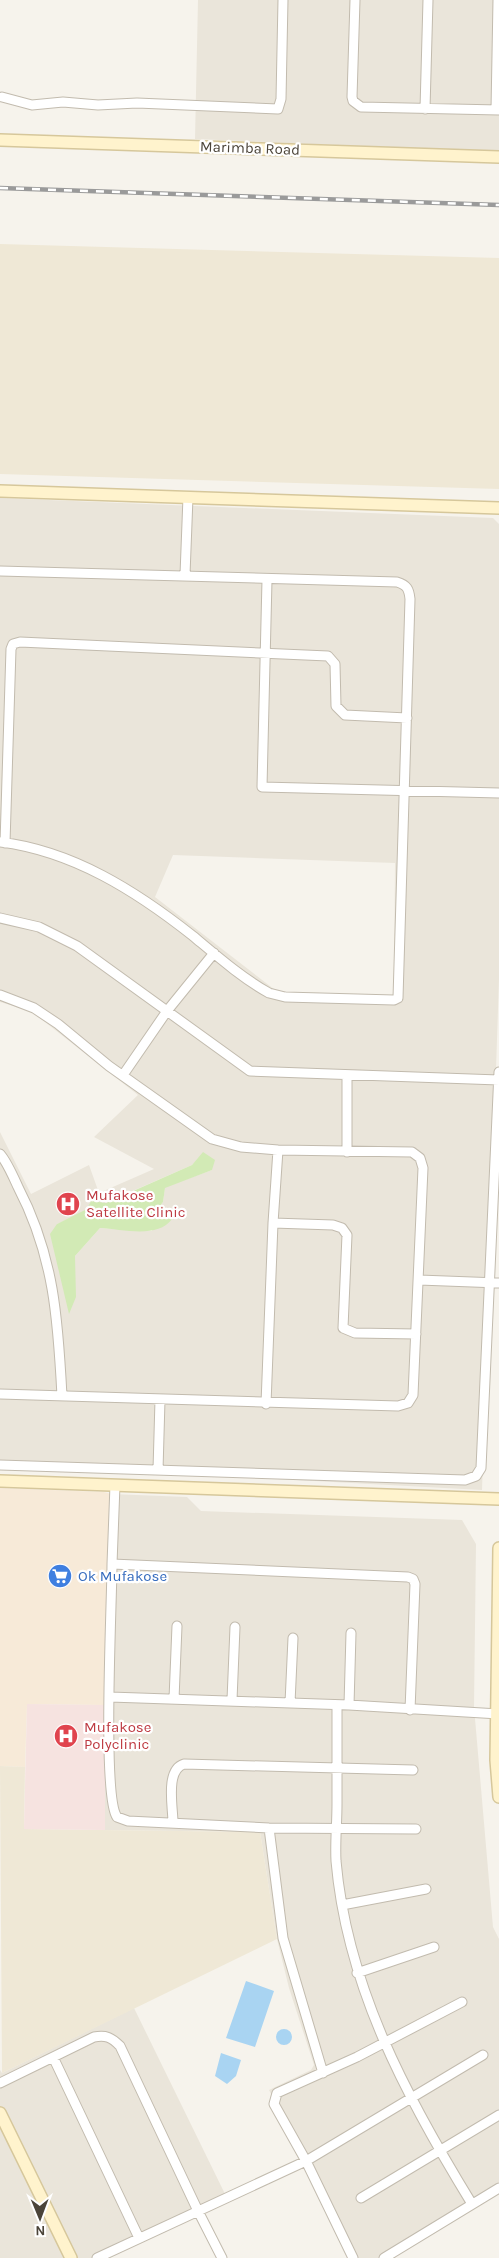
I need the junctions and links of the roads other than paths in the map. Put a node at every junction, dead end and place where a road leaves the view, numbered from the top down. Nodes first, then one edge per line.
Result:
1 (283, 0) edge
2 (355, 0) edge
3 (428, 0) edge
4 (498, 0) edge
5 (2, 97) dead end
6 (425, 109) junction
7 (498, 110) edge
8 (0, 140) edge
9 (499, 157) edge
10 (0, 491) edge
11 (188, 497) junction
12 (499, 508) edge
13 (0, 571) edge
14 (185, 575) junction
15 (266, 580) junction
16 (265, 653) junction
17 (406, 718) junction
18 (406, 792) junction
19 (499, 794) edge
20 (3, 843) edge
21 (0, 918) edge
22 (214, 952) junction
23 (0, 995) edge
24 (167, 1011) junction
25 (499, 1072) edge
26 (123, 1075) junction
27 (347, 1075) junction
28 (499, 1080) edge
29 (278, 1150) junction
30 (347, 1152) junction
31 (0, 1154) edge
32 (273, 1222) junction
33 (419, 1280) junction
34 (495, 1283) edge
35 (416, 1334) junction
36 (0, 1394) edge
37 (62, 1396) junction
38 (160, 1400) junction
39 (266, 1404) junction
40 (0, 1465) edge
41 (158, 1470) junction
42 (0, 1481) edge
43 (115, 1485) junction
44 (499, 1499) edge
45 (499, 1548) edge
46 (112, 1564) junction
47 (176, 1626) dead end
48 (235, 1627) dead end
49 (351, 1633) dead end
50 (293, 1638) dead end
51 (110, 1697) junction
52 (174, 1699) junction
53 (232, 1700) junction
54 (290, 1703) junction
55 (337, 1705) junction
56 (349, 1705) junction
57 (410, 1710) junction
58 (498, 1714) edge
59 (337, 1769) junction
60 (413, 1770) dead end
61 (499, 1797) edge
62 (173, 1823) junction
63 (269, 1828) junction
64 (337, 1830) junction
65 (416, 1830) dead end
66 (426, 1889) dead end
67 (342, 1905) junction
68 (434, 1947) dead end
69 (357, 1973) junction
70 (462, 2002) dead end
71 (383, 2042) junction
72 (483, 2055) dead end
73 (54, 2059) junction
74 (323, 2073) junction
75 (0, 2083) edge
76 (411, 2099) junction
77 (0, 2113) edge
78 (499, 2115) edge
79 (440, 2150) junction
80 (306, 2161) junction
81 (499, 2188) edge
82 (361, 2198) dead end
83 (472, 2204) junction
84 (198, 2211) junction
85 (139, 2238) junction
86 (71, 2258) edge
87 (97, 2258) edge
88 (222, 2258) edge
89 (354, 2258) edge
90 (384, 2258) edge

1 - 5 street
2 - 6 street
3 - 6 street
4 - 7 street
6 - 7 street
8 - 9 street, Marimba Road
10 - 11 street
11 - 12 street
11 - 14 street
13 - 14 street
14 - 15 street
15 - 16 street
15 - 17 street
16 - 17 street
16 - 18 street
16 - 20 street
17 - 18 street
18 - 19 street
18 - 22 street
20 - 22 street
21 - 24 street
22 - 24 street
23 - 26 street
24 - 26 street
24 - 27 street
25 - 28 street
26 - 29 street
27 - 28 street
27 - 30 street
28 - 34 street
29 - 30 street
29 - 32 street
30 - 33 street
31 - 37 street
32 - 35 street
32 - 39 street
33 - 34 street
33 - 35 street
34 - 41 street
35 - 39 street
36 - 37 street
37 - 38 street
38 - 39 street
38 - 41 street
40 - 41 street
42 - 43 street
43 - 44 street
43 - 46 street
45 - 58 street
46 - 51 street
46 - 57 street
47 - 52 street
48 - 53 street
49 - 56 street
50 - 54 street
51 - 52 street
51 - 62 street
52 - 53 street
53 - 54 street
54 - 55 street
55 - 56 street
55 - 59 street
56 - 57 street
57 - 58 street
58 - 61 street
59 - 60 street
59 - 62 street
59 - 64 street
62 - 63 street
63 - 64 street
63 - 74 street
64 - 65 street
64 - 67 street
66 - 67 street
67 - 69 street
68 - 69 street
69 - 71 street
70 - 71 street
71 - 74 street
71 - 76 street
72 - 76 street
73 - 75 street
73 - 84 street
73 - 85 street
74 - 80 street
76 - 79 street
76 - 80 street
77 - 86 street
78 - 79 street
79 - 82 street
79 - 83 street
80 - 84 street
80 - 89 street
81 - 83 street
83 - 90 street
84 - 85 street
84 - 88 street
85 - 87 street

